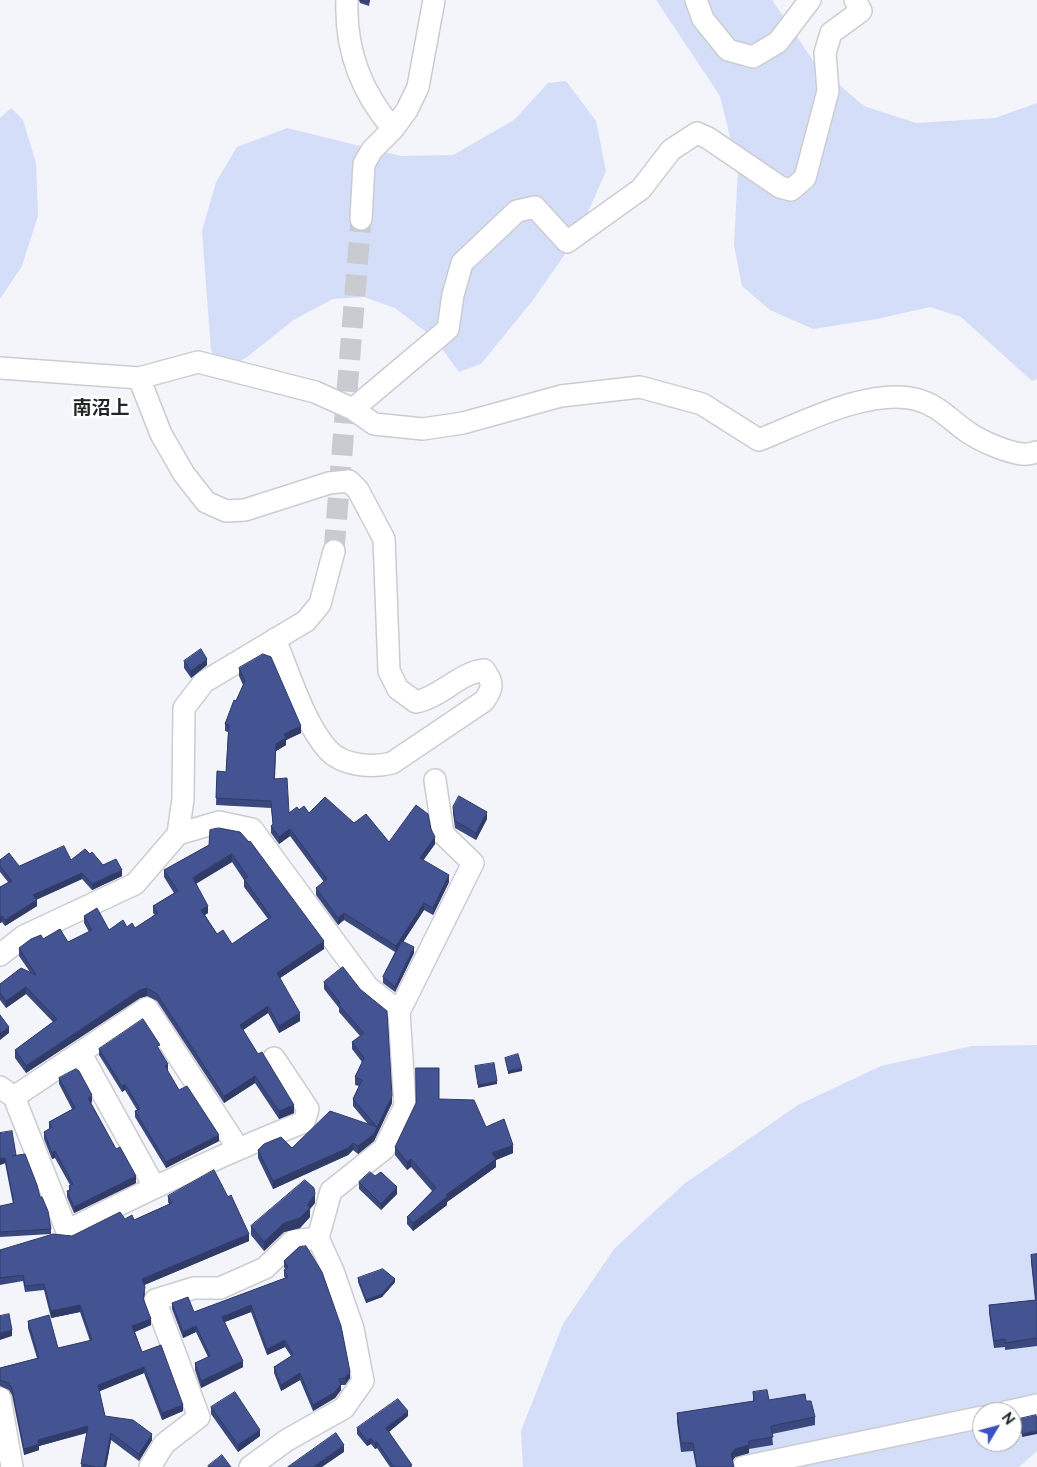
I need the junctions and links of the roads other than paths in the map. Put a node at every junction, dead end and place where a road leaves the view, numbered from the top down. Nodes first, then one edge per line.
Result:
1 (347, 0) edge
2 (434, 0) edge
3 (696, 0) edge
4 (810, 0) edge
5 (855, 0) edge
6 (393, 129) junction
7 (361, 218) tunnel mouth
8 (0, 368) edge
9 (139, 378) junction
10 (352, 409) junction
11 (1037, 452) edge
12 (334, 551) tunnel mouth
13 (275, 639) junction
14 (435, 780) dead end
15 (178, 834) junction
16 (0, 955) edge
17 (399, 1012) junction
18 (81, 1054) junction
19 (274, 1058) dead end
20 (7, 1092) edge
21 (238, 1148) junction
22 (154, 1186) junction
23 (318, 1238) junction
24 (0, 1398) edge
25 (1037, 1405) edge
26 (1022, 1408) edge
27 (972, 1419) edge
28 (12, 1467) edge
29 (150, 1467) edge
30 (250, 1467) edge
31 (743, 1467) edge

1 - 6 street
2 - 6 street
3 - 4 street
5 - 10 street
6 - 7 street
8 - 9 street
9 - 10 street
9 - 13 street
10 - 11 street
12 - 13 street
13 - 15 street
14 - 17 street
15 - 16 street
15 - 17 street
17 - 23 street
18 - 20 street
18 - 21 street
18 - 22 street
19 - 21 street
20 - 22 street
21 - 22 street
23 - 29 street
23 - 30 street
24 - 28 street
25 - 26 street
27 - 31 street

